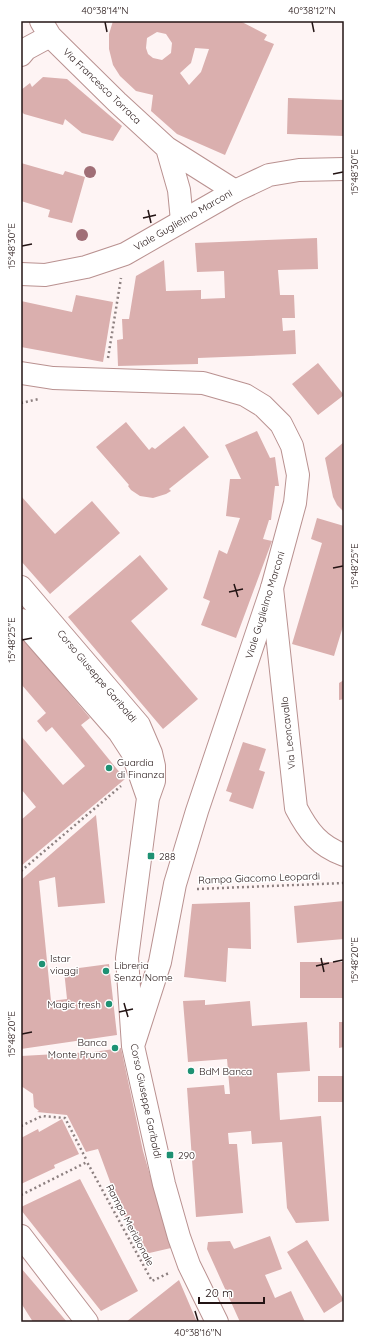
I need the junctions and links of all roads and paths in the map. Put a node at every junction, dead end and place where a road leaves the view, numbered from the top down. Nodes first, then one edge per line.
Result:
1 (46, 28) edge
2 (21, 55) edge
3 (168, 148) junction
4 (344, 169) edge
5 (235, 190) junction
6 (182, 221) junction
7 (125, 254) junction
8 (21, 274) edge
9 (21, 373) edge
10 (104, 380) junction
11 (21, 587) edge
12 (272, 588) junction
13 (21, 620) edge
14 (140, 770) junction
15 (148, 798) junction
16 (344, 855) edge
17 (21, 871) edge
18 (344, 883) edge
19 (175, 884) junction
20 (134, 1046) junction
21 (21, 1126) edge
22 (88, 1162) junction
23 (21, 1195) edge
24 (21, 1236) edge
25 (189, 1265) junction
26 (87, 1322) edge
27 (217, 1322) edge

1 - 2 street
1 - 3 street, Via Francesco Torraca
3 - 5 street, Via Francesco Torraca
3 - 6 street
4 - 5 street, Viale Guglielmo Marconi
5 - 6 street, Viale Guglielmo Marconi
6 - 7 street, Viale Guglielmo Marconi
7 - 8 street, Viale Guglielmo Marconi
7 - 10 path
9 - 10 street, Viale Guglielmo Marconi
10 - 12 street, Viale Guglielmo Marconi
11 - 15 street, Corso Giuseppe Garibaldi
12 - 16 street, Via Leoncavallo
12 - 19 street, Viale Guglielmo Marconi
13 - 14 street, Corso Giuseppe Garibaldi
14 - 15 street, Corso Giuseppe Garibaldi
14 - 17 path
15 - 20 street, Corso Giuseppe Garibaldi
18 - 19 path, Rampa Giacomo Leopardi
19 - 20 street, Viale Guglielmo Marconi
20 - 25 street, Corso Giuseppe Garibaldi
21 - 22 path, Rampa Meridionale
22 - 23 path
22 - 25 path, Rampa Meridionale
24 - 26 street
25 - 27 street, Corso Giuseppe Garibaldi

